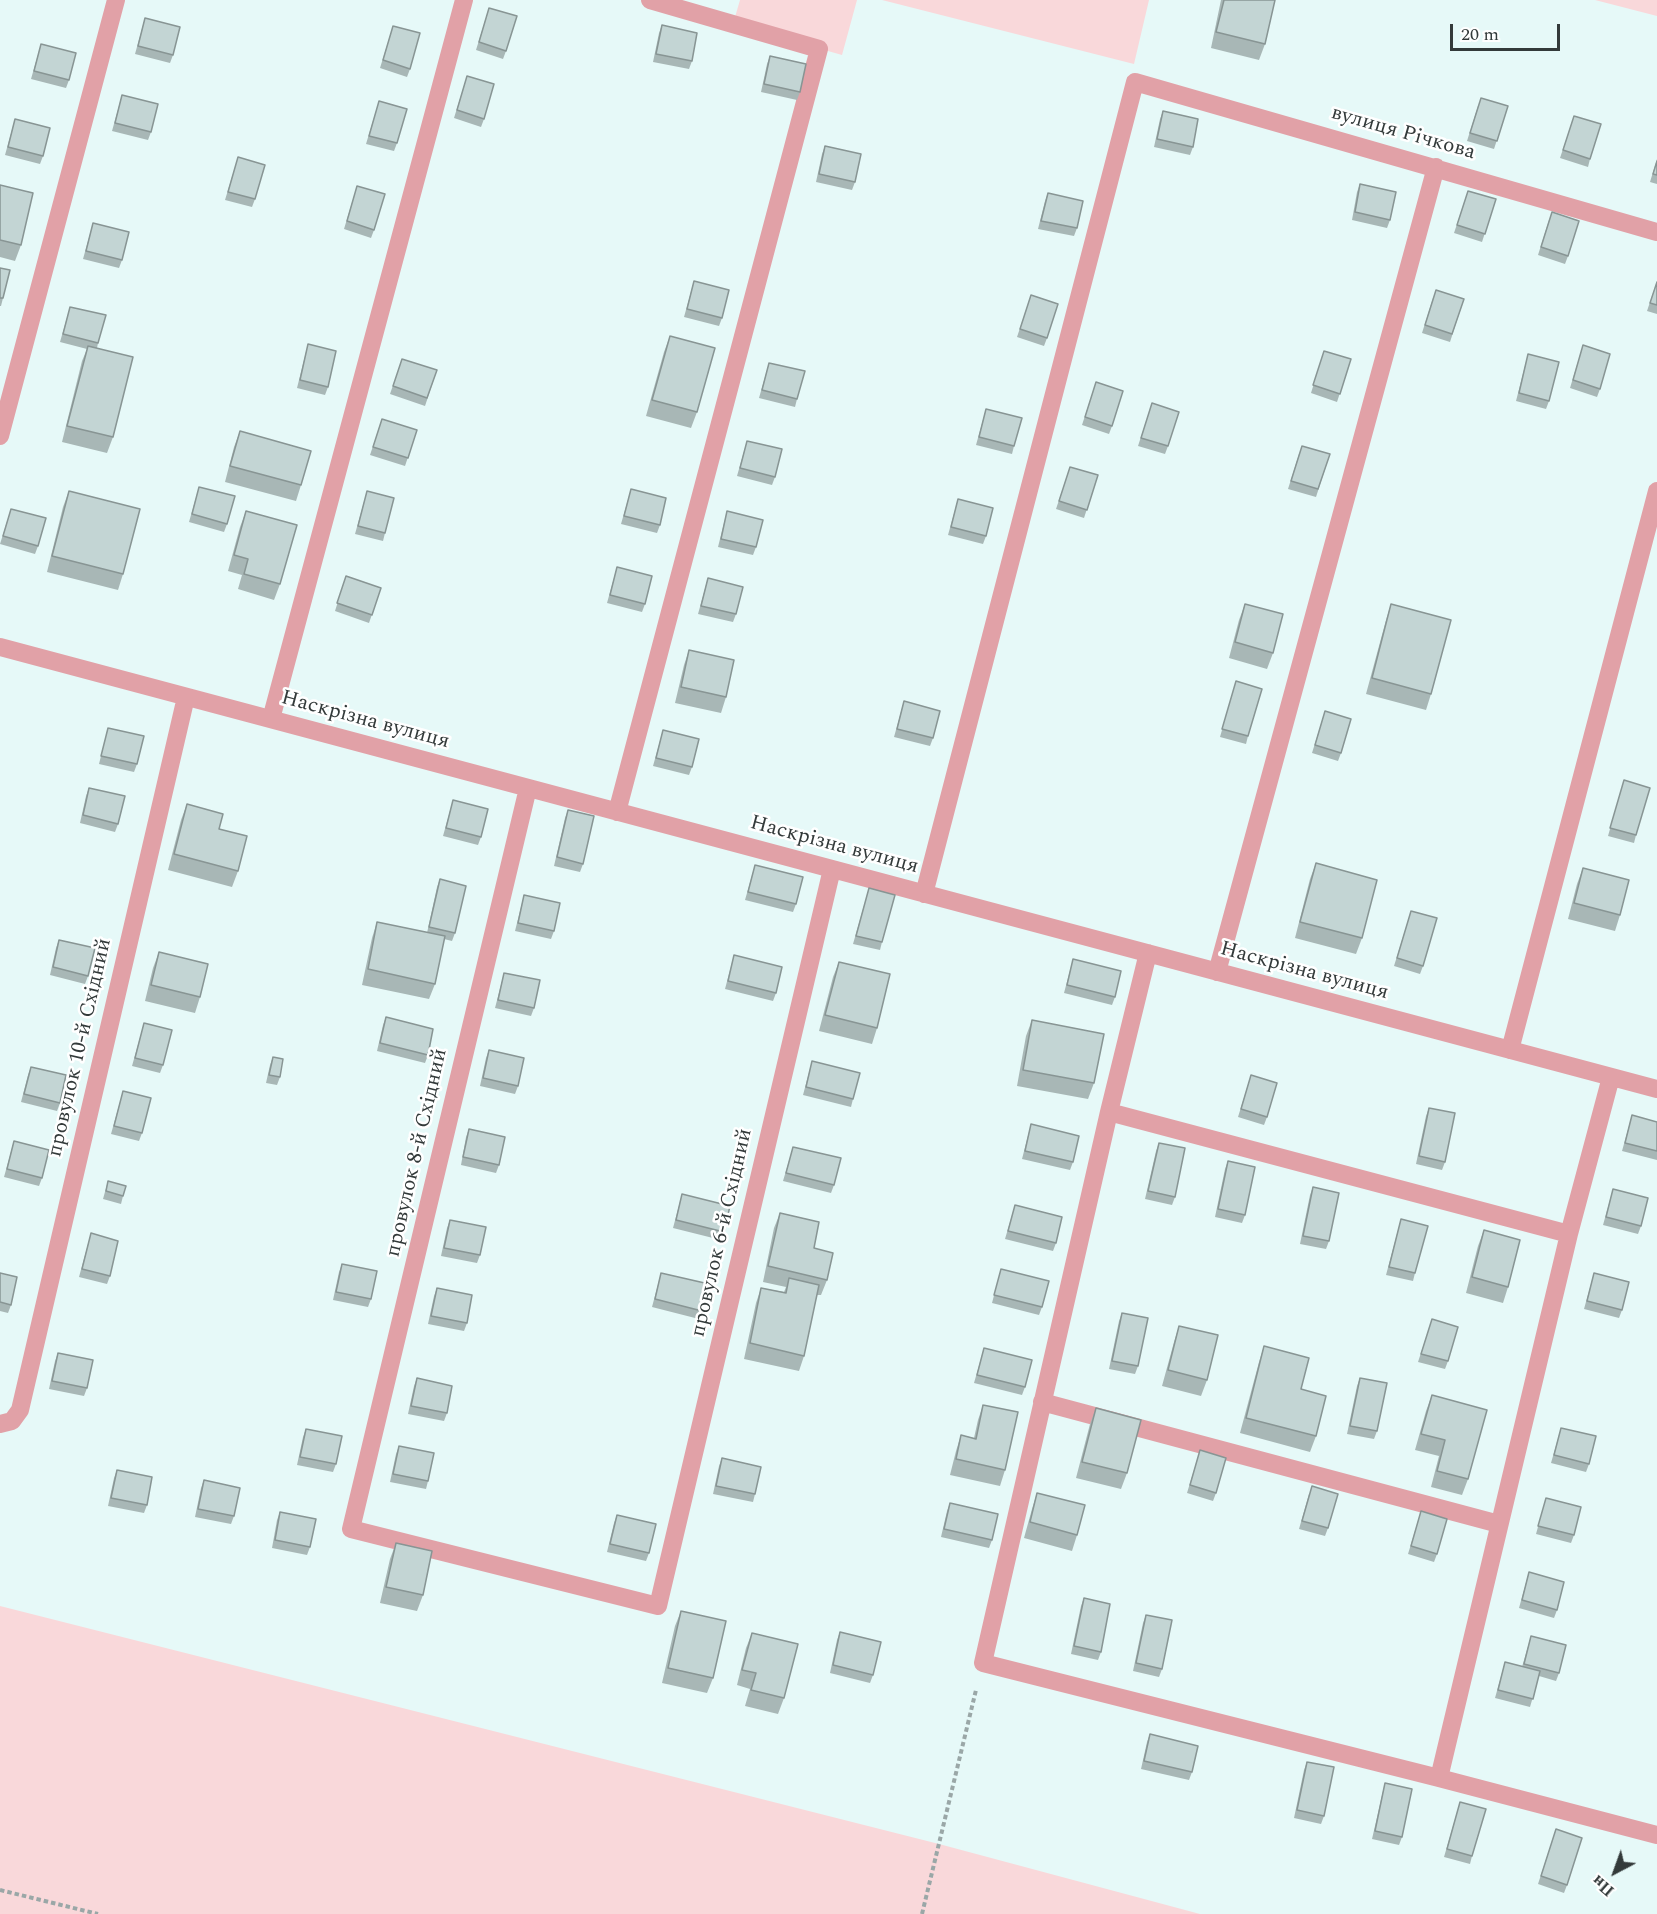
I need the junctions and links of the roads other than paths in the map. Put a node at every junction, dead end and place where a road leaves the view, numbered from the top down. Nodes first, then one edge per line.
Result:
1 (116, 0) edge
2 (464, 0) edge
3 (650, 0) edge
4 (1436, 167) junction
5 (1657, 231) edge
6 (0, 436) edge
7 (1657, 491) edge
8 (0, 647) edge
9 (186, 697) junction
10 (271, 719) junction
11 (528, 788) junction
12 (617, 812) junction
13 (832, 869) junction
14 (924, 894) junction
15 (1148, 953) junction
16 (1217, 972) junction
17 (1510, 1050) junction
18 (1611, 1077) junction
19 (1657, 1089) edge
20 (1109, 1112) junction
21 (1569, 1234) junction
22 (1042, 1402) junction
23 (0, 1424) edge
24 (1499, 1524) junction
25 (658, 1606) joint
26 (1438, 1778) junction
27 (1657, 1835) edge

1 - 6 street
2 - 10 street
3 - 12 street
4 - 5 street, вулиця Річкова
4 - 14 street, вулиця Річкова
4 - 16 street
7 - 17 street
8 - 9 street, Наскрізна вулиця
9 - 10 street, Наскрізна вулиця
9 - 23 street, провулок 10-й Східний
10 - 11 street, Наскрізна вулиця
11 - 12 street, Наскрізна вулиця
11 - 25 street, провулок 8-й Східний
12 - 13 street, Наскрізна вулиця
13 - 14 street, Наскрізна вулиця
13 - 25 street, провулок 6-й Східний
14 - 15 street, Наскрізна вулиця
15 - 16 street, Наскрізна вулиця
15 - 20 street
16 - 17 street, Наскрізна вулиця
17 - 18 street, Наскрізна вулиця
18 - 19 street, Наскрізна вулиця
18 - 21 street
20 - 21 street
20 - 22 street
21 - 24 street
22 - 24 street
22 - 26 street
24 - 26 street
26 - 27 street

